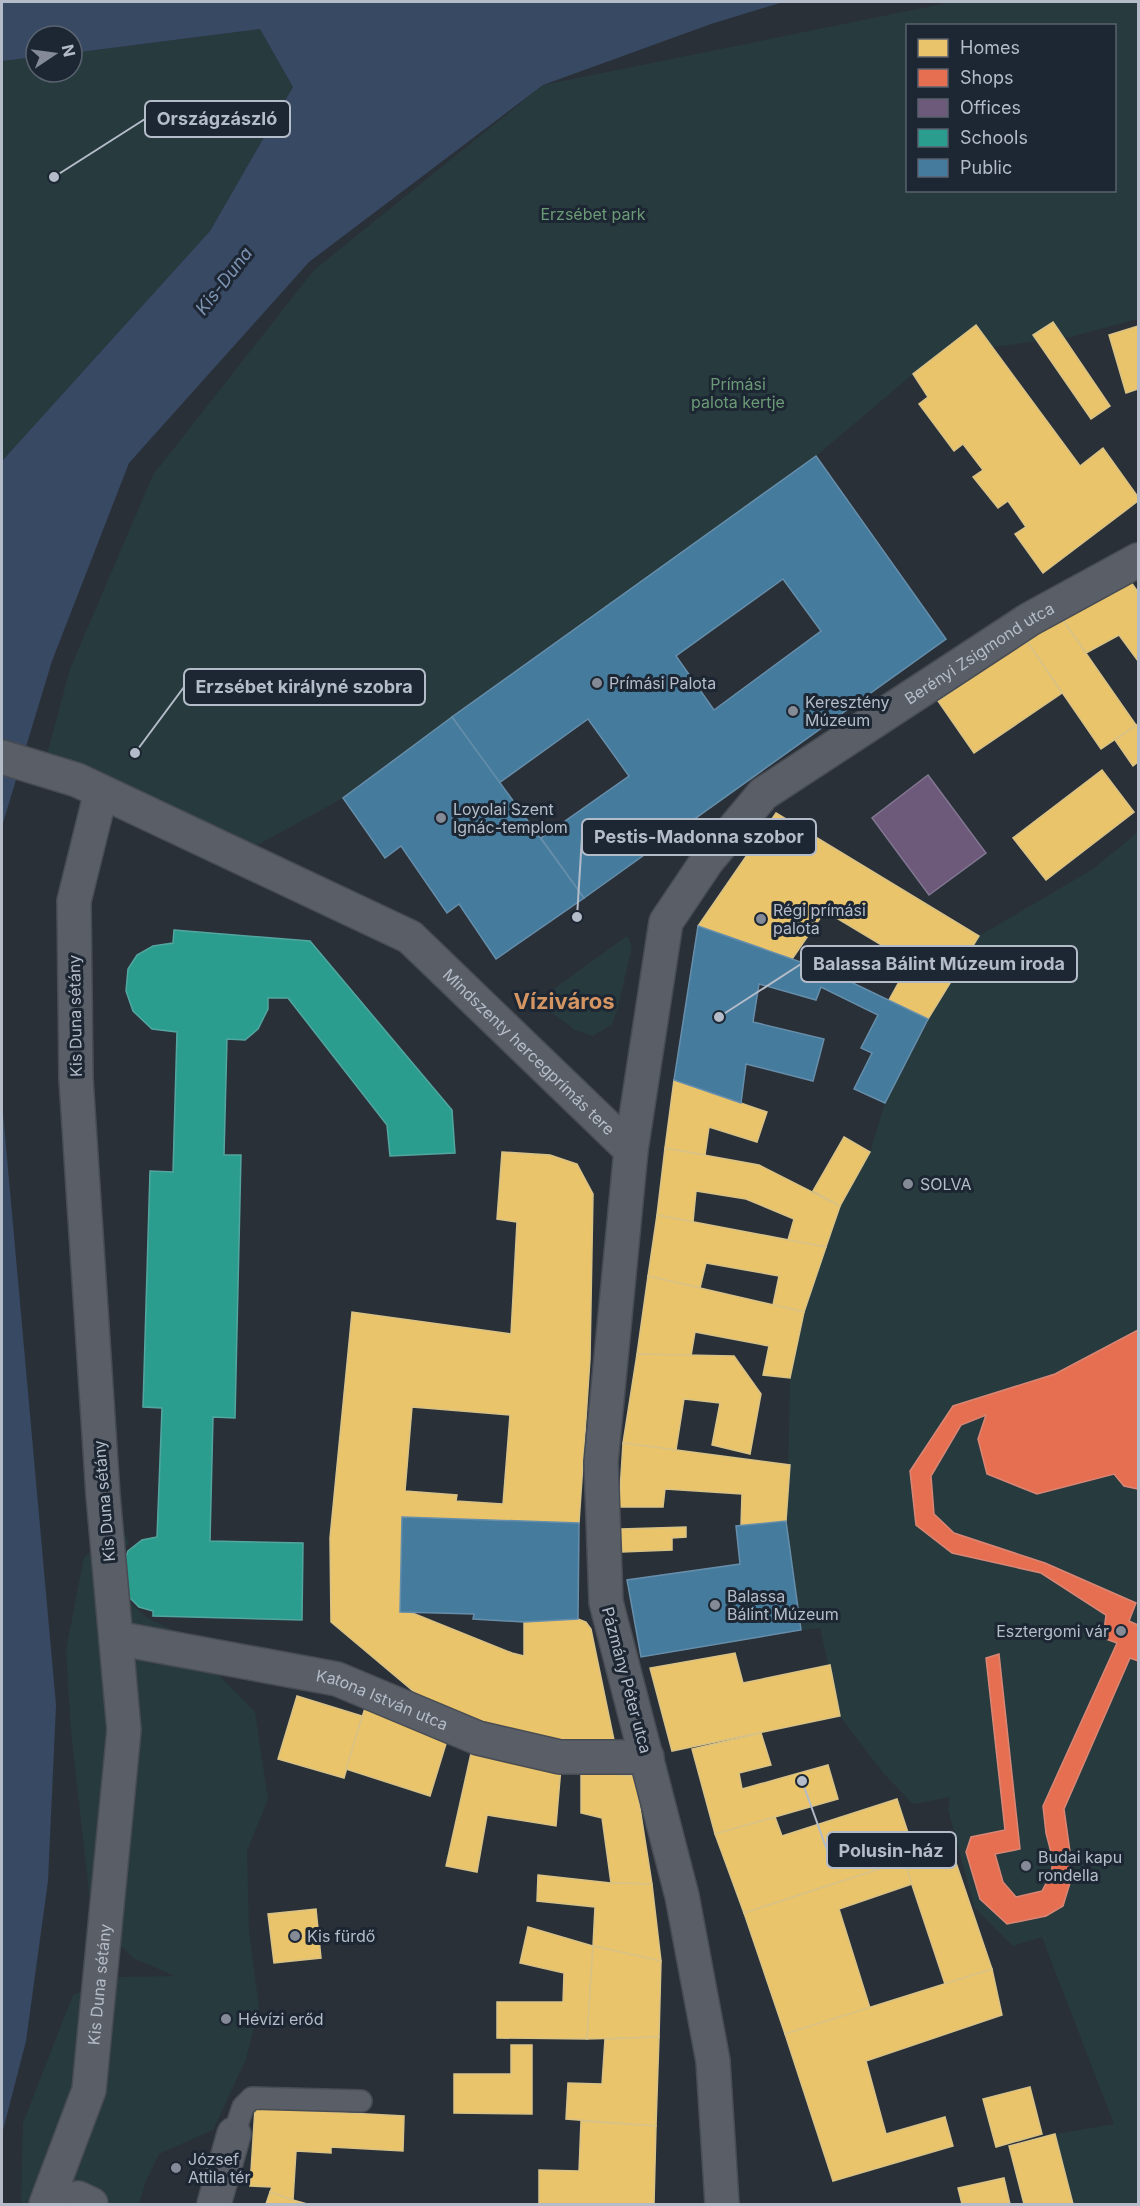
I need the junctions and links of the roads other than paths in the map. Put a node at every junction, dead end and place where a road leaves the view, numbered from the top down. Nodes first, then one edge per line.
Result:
1 (1138, 560) edge
2 (2, 757) edge
3 (89, 786) junction
4 (763, 794) joint
5 (631, 1150) junction
6 (116, 1638) junction
7 (647, 1756) junction
8 (361, 2101) dead end
9 (234, 2134) joint
10 (72, 2202) edge
11 (213, 2205) edge
12 (722, 2205) edge

1 - 4 street, Berényi Zsigmond utca
2 - 3 street, Mindszenty hercegprímás tere
3 - 5 street, Mindszenty hercegprímás tere
3 - 6 street, Kis Duna sétány
4 - 5 street, Mindszenty hercegprímás tere
5 - 7 street, Pázmány Péter utca
6 - 7 street, Katona István utca
6 - 10 street, Kis Duna sétány
7 - 12 street, Pázmány Péter utca
8 - 9 lane
9 - 11 street

